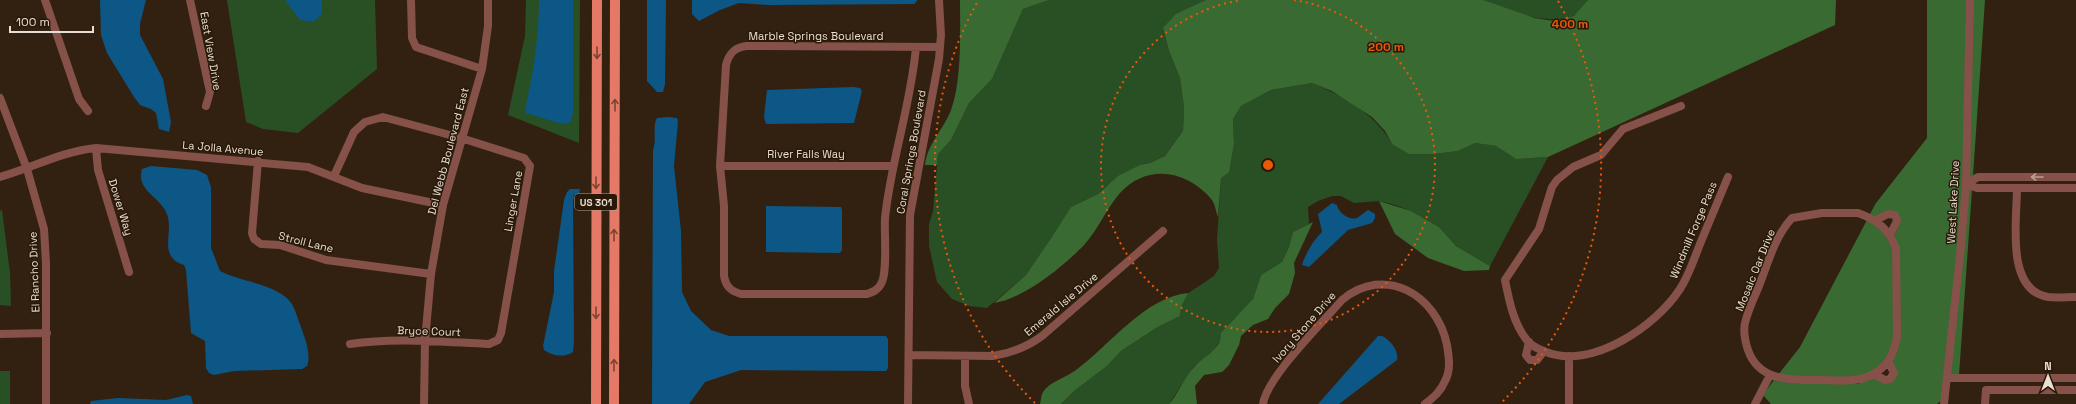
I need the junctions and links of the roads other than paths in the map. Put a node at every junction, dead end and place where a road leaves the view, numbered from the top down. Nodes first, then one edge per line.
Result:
1 (45, 0) edge
2 (190, 0) edge
3 (411, 0) edge
4 (488, 0) edge
5 (597, 0) edge
6 (615, 0) edge
7 (939, 0) edge
8 (1970, 0) edge
9 (597, 37) junction
10 (615, 37) junction
11 (916, 47) junction
12 (940, 47) junction
13 (482, 69) junction
14 (0, 98) edge
15 (206, 106) dead end
16 (1681, 106) dead end
17 (2, 108) edge
18 (88, 111) dead end
19 (461, 138) junction
20 (96, 148) junction
21 (258, 161) junction
22 (720, 166) junction
23 (893, 166) junction
24 (27, 169) junction
25 (334, 176) junction
26 (0, 177) edge
27 (1728, 177) dead end
28 (2076, 177) edge
29 (1966, 184) junction
30 (2017, 188) junction
31 (2076, 188) edge
32 (443, 205) junction
33 (1876, 220) junction
34 (1163, 231) dead end
35 (1890, 235) junction
36 (130, 272) dead end
37 (431, 274) junction
38 (2076, 297) edge
39 (501, 333) joint
40 (0, 334) edge
41 (47, 334) junction
42 (425, 341) junction
43 (1529, 342) junction
44 (350, 344) dead end
45 (1544, 351) junction
46 (909, 355) junction
47 (965, 356) junction
48 (1568, 356) junction
49 (1888, 361) junction
50 (1874, 374) junction
51 (1770, 375) junction
52 (1947, 378) junction
53 (2076, 378) edge
54 (2076, 390) edge
55 (46, 404) edge
56 (424, 404) edge
57 (596, 404) edge
58 (614, 404) edge
59 (908, 404) edge
60 (969, 404) edge
61 (1263, 404) edge
62 (1425, 404) edge
63 (1569, 404) edge
64 (1755, 404) edge
65 (1944, 404) edge
66 (1985, 404) edge

1 - 18 street
2 - 15 street, East View Drive
3 - 13 street
4 - 13 street, Del Webb Boulevard East
5 - 9 main road, US 301 / US 301
6 - 10 main road, US 301
7 - 12 street, Coral Springs Boulevard
8 - 29 street, West Lake Drive
9 - 10 main road
9 -> 57 main road, US 301 / US 301
58 -> 10 main road, US 301
11 - 12 street, Marble Springs Boulevard
11 - 22 street, Marble Springs Boulevard
11 - 23 street, Marble Springs Boulevard
12 - 46 street, Coral Springs Boulevard
13 - 19 street, Del Webb Boulevard East
14 - 17 street, El Rancho Drive
16 - 43 street, Windmill Forge Pass
17 - 24 street, El Rancho Drive
19 - 25 street, Linger Lane
19 - 32 street, Del Webb Boulevard East
19 - 39 street, Linger Lane
20 - 21 street, La Jolla Avenue
20 - 24 street, La Jolla Avenue
20 - 36 street, Dower Way
21 - 25 street, La Jolla Avenue
21 - 37 street, Stroll Lane
22 - 23 street, River Falls Way
22 - 23 street, Marble Springs Boulevard
24 - 26 street, La Jolla Avenue
24 - 41 street, El Rancho Drive
25 - 32 street, La Jolla Avenue
27 - 48 street, Windmill Forge Pass
28 -> 29 street
29 - 30 street
29 - 52 street, West Lake Drive
30 - 31 street
30 - 38 street
32 - 37 street, Del Webb Boulevard East
33 - 35 street, Mosaic Oar Drive
33 - 35 street
33 - 51 street, Mosaic Oar Drive
34 - 47 street, Emerald Isle Drive
35 - 49 street, Mosaic Oar Drive
37 - 42 street, Del Webb Boulevard East
39 - 42 street, Bryce Court
40 - 41 street
41 - 55 street, El Rancho Drive
42 - 44 street, Bryce Court
42 - 56 street, Del Webb Boulevard East
43 - 45 street, Windmill Forge Pass
43 - 45 street
45 - 48 street, Windmill Forge Pass
46 - 47 street, Emerald Isle Drive
46 - 59 street, Coral Springs Boulevard
47 - 60 street
48 - 63 street
49 - 50 street, Mosaic Oar Drive
49 - 50 street
50 - 51 street, Mosaic Oar Drive
51 - 64 street
52 - 53 street
52 - 65 street, West Lake Drive
54 - 66 street
61 - 62 street, Ivory Stone Drive

